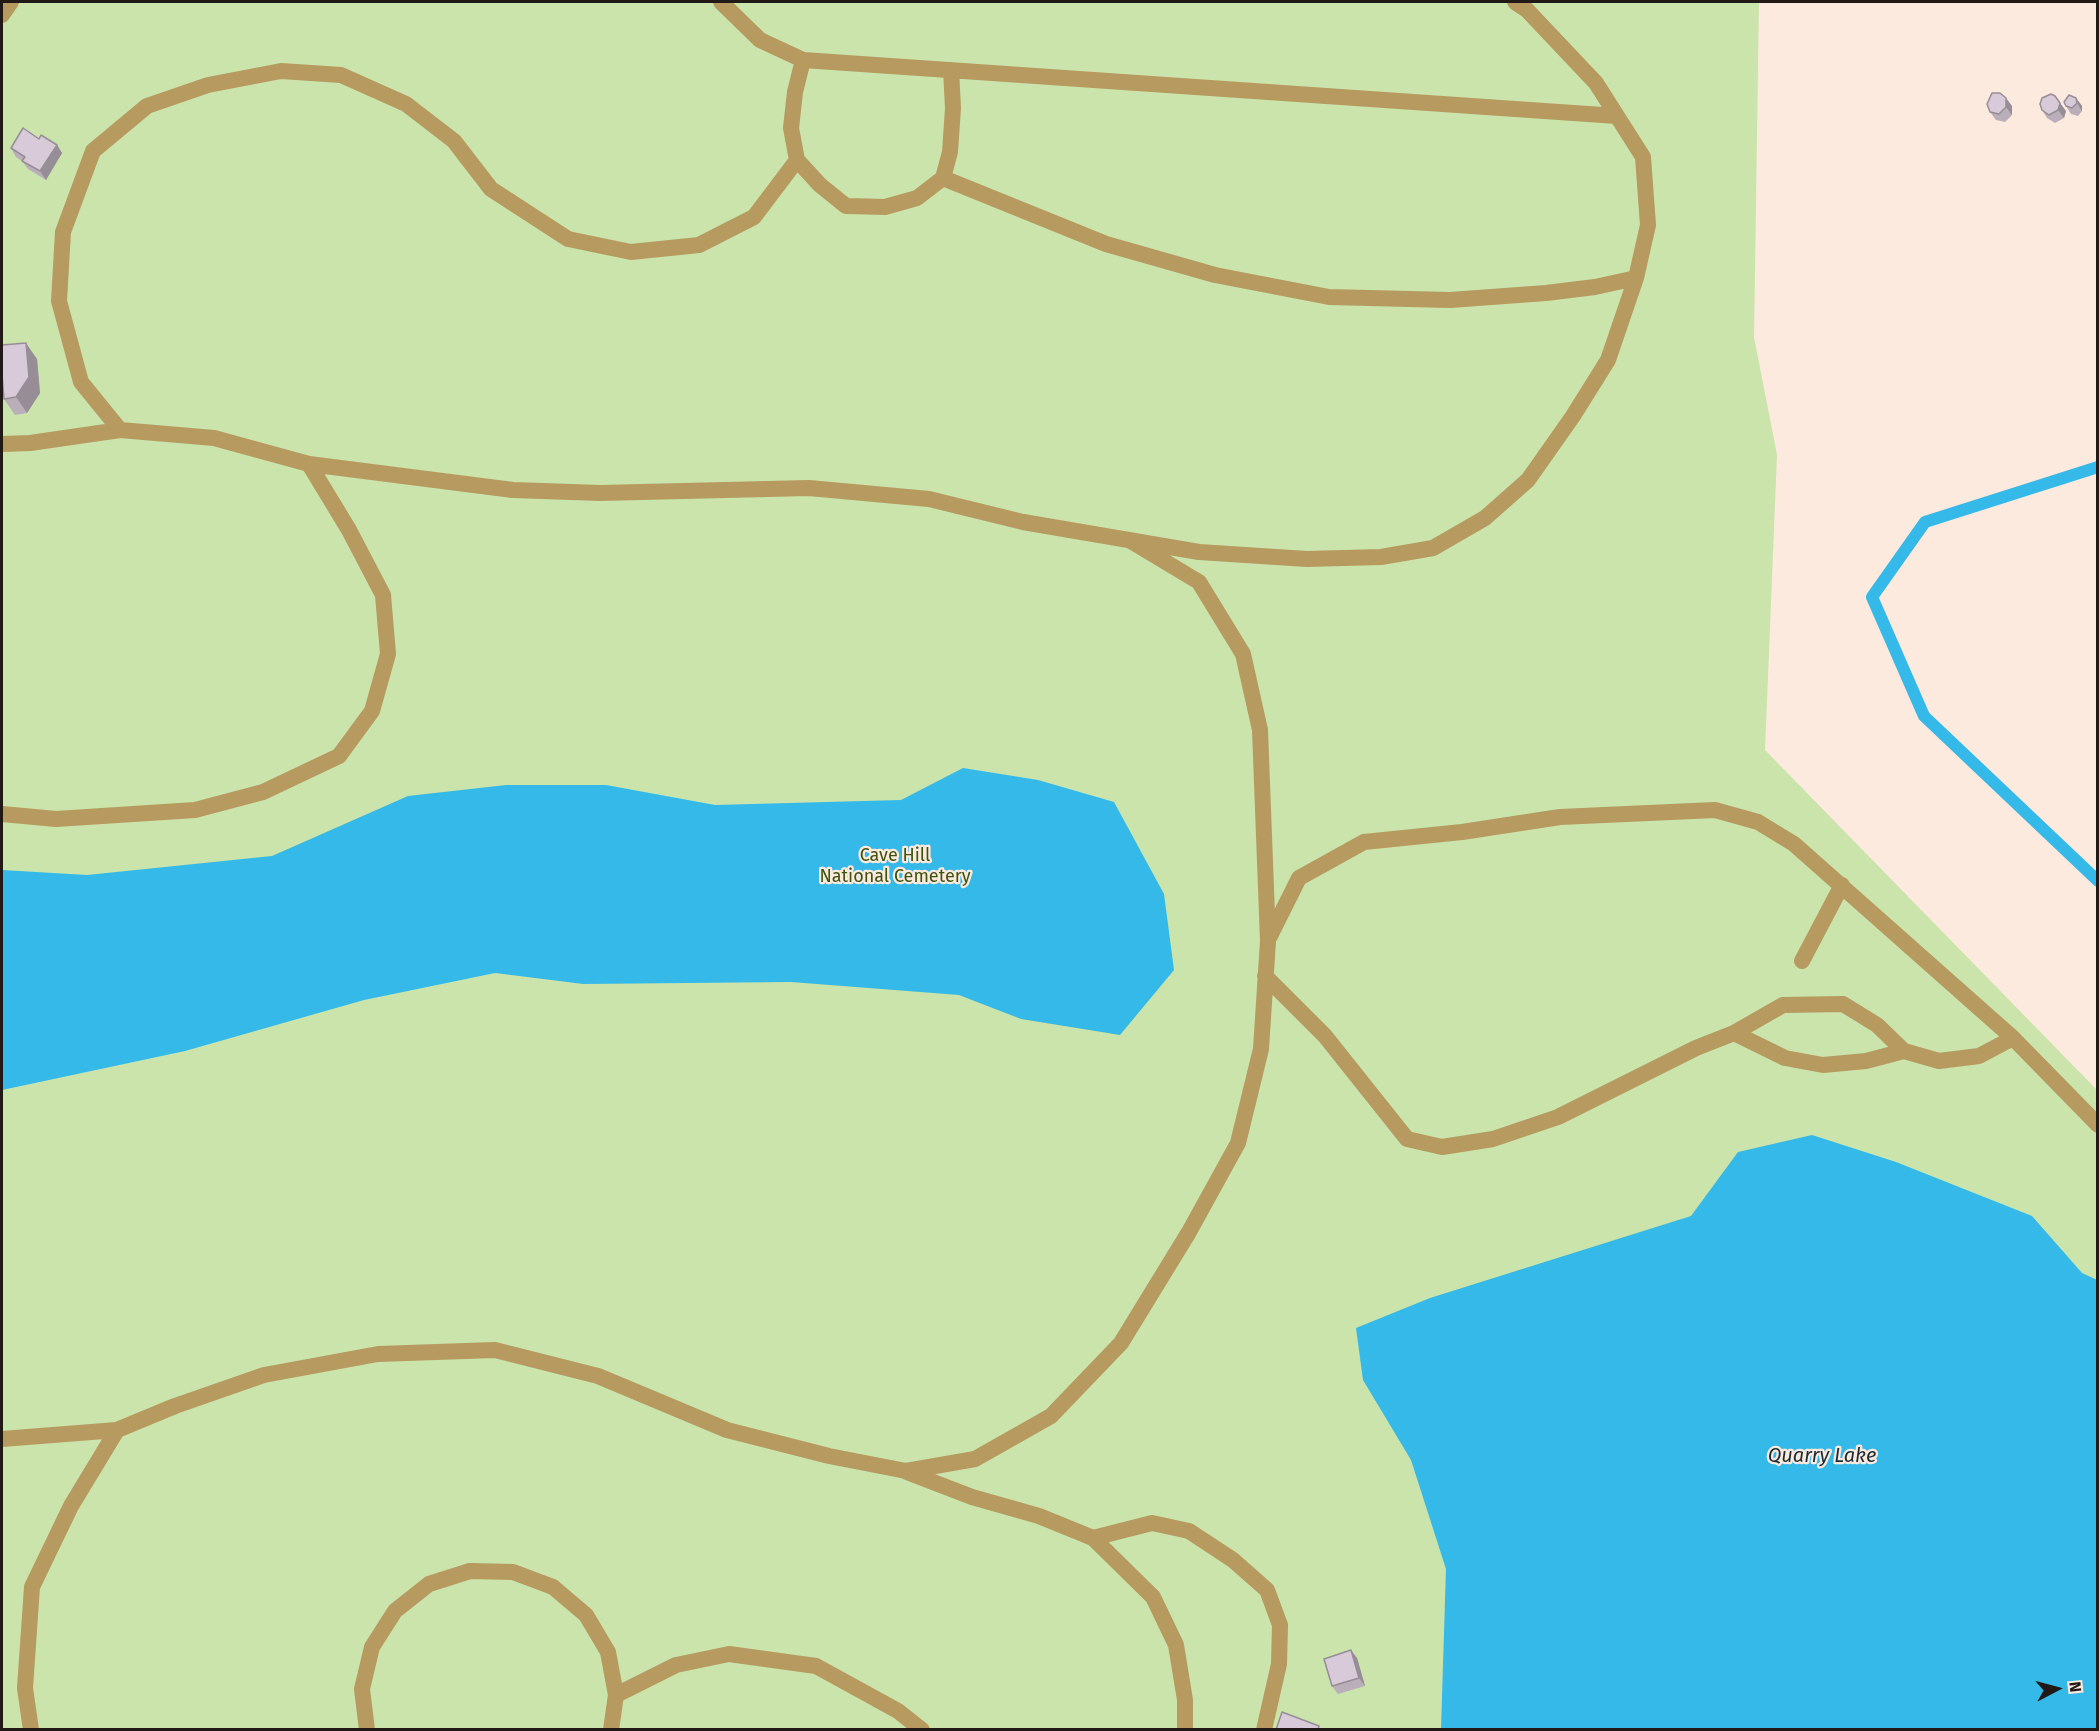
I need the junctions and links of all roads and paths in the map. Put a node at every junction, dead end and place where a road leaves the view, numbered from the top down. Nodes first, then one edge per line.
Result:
1 (11, 2) edge
2 (721, 2) edge
3 (1515, 2) edge
4 (2, 15) edge
5 (803, 60) junction
6 (951, 70) junction
7 (1617, 116) junction
8 (797, 160) junction
9 (943, 178) junction
10 (1636, 278) junction
11 (120, 430) junction
12 (2, 444) edge
13 (309, 464) junction
14 (1129, 540) junction
15 (2, 814) edge
16 (1842, 885) junction
17 (1268, 941) junction
18 (1802, 961) dead end
19 (1265, 976) junction
20 (1734, 1033) junction
21 (2013, 1038) junction
22 (1904, 1051) junction
23 (2097, 1125) edge
24 (117, 1430) junction
25 (2, 1439) edge
26 (906, 1471) junction
27 (1093, 1538) junction
28 (616, 1695) junction
29 (30, 1730) edge
30 (367, 1730) edge
31 (611, 1730) edge
32 (922, 1730) edge
33 (1185, 1730) edge
34 (1264, 1730) edge

1 - 4 lane
2 - 5 lane
3 - 7 lane
5 - 6 lane
5 - 8 lane
6 - 7 lane
6 - 9 lane
7 - 10 lane
8 - 9 lane
8 - 11 lane
9 - 10 lane
10 - 14 lane
11 - 12 lane
11 - 13 lane
13 - 14 lane
13 - 15 lane
14 - 17 lane
16 - 17 lane
16 - 18 lane
16 - 21 lane
17 - 19 lane
19 - 20 lane
19 - 26 lane
20 - 22 lane
20 - 22 lane
21 - 22 lane
21 - 23 lane
24 - 25 lane
24 - 26 lane
24 - 29 lane
26 - 27 lane
27 - 33 lane
27 - 34 lane
28 - 30 lane
28 - 31 lane
28 - 32 lane

